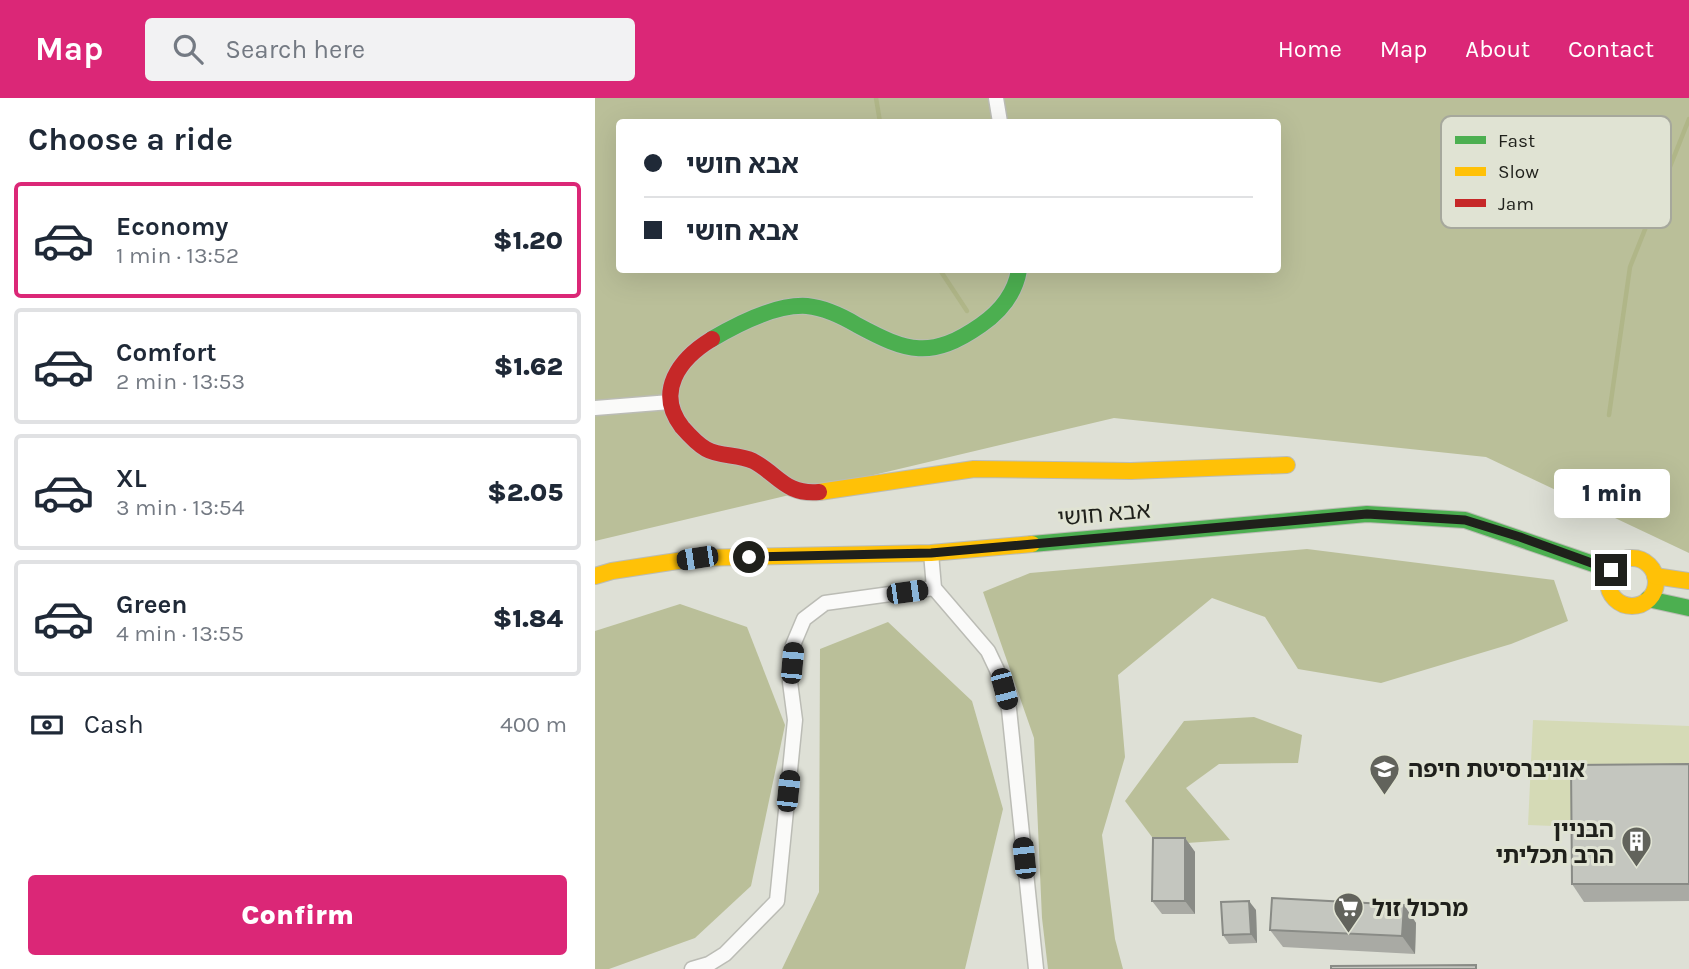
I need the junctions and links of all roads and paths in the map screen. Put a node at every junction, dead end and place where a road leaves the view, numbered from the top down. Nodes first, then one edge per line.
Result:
1 (996, 98) edge
2 (1000, 119) edge
3 (1019, 273) edge
4 (670, 402) junction
5 (595, 408) edge
6 (1287, 465) dead end
7 (931, 553) junction
8 (1611, 570) junction
9 (595, 576) edge
10 (1655, 576) junction
11 (1689, 581) edge
12 (934, 588) junction
13 (1649, 599) junction
14 (1689, 607) edge
15 (692, 969) edge
16 (1036, 969) edge

1 - 2 street
3 - 4 main road
4 - 5 street
4 - 6 main road
7 - 8 main road, אבא חושי
7 - 9 main road, אבא חושי
7 - 12 street
8 - 10 main road
8 - 13 main road
10 - 11 main road
10 - 13 main road
12 - 15 street
12 - 16 street
13 - 14 main road

